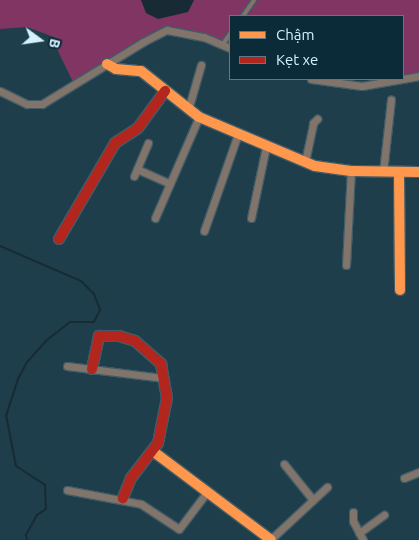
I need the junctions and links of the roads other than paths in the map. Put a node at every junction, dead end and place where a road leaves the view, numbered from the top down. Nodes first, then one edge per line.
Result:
1 (254, 0) edge
2 (243, 15) edge
3 (227, 46) edge
4 (107, 64) junction
5 (201, 65) dead end
6 (419, 76) edge
7 (404, 79) edge
8 (318, 80) edge
9 (396, 80) edge
10 (0, 91) edge
11 (165, 91) junction
12 (391, 99) dead end
13 (188, 110) junction
14 (199, 117) junction
15 (317, 118) dead end
16 (238, 134) junction
17 (148, 143) dead end
18 (266, 147) junction
19 (305, 162) junction
20 (351, 171) junction
21 (383, 172) junction
22 (419, 172) edge
23 (399, 173) junction
24 (170, 184) junction
25 (155, 218) dead end
26 (251, 218) dead end
27 (204, 231) dead end
28 (59, 239) dead end
29 (346, 265) dead end
30 (400, 290) dead end
31 (67, 366) dead end
32 (92, 369) junction
33 (164, 378) junction
34 (154, 452) junction
35 (284, 464) dead end
36 (419, 472) edge
37 (404, 478) dead end
38 (328, 487) dead end
39 (67, 490) dead end
40 (207, 492) junction
41 (123, 498) junction
42 (313, 500) junction
43 (353, 512) dead end
44 (384, 515) dead end
45 (359, 533) junction
46 (271, 540) edge
47 (363, 540) edge

1 - 2 lane
3 - 4 street
4 - 10 street
4 - 11 street
5 - 13 street
6 - 7 street
8 - 9 street
11 - 13 street
11 - 28 street
12 - 21 street
13 - 14 street
14 - 16 street
14 - 24 street
15 - 19 street
16 - 18 street
16 - 27 street
17 - 24 street
18 - 19 street
18 - 26 street
19 - 20 street
20 - 21 street
20 - 29 street
21 - 23 street
22 - 23 street
23 - 30 street
24 - 25 street
31 - 32 street
32 - 33 street
32 - 33 street
33 - 34 street
34 - 40 street
34 - 41 street
35 - 42 street
36 - 37 street
38 - 42 street
39 - 41 street
40 - 41 street
40 - 46 street
42 - 46 street
43 - 45 street
44 - 45 street
45 - 47 street

